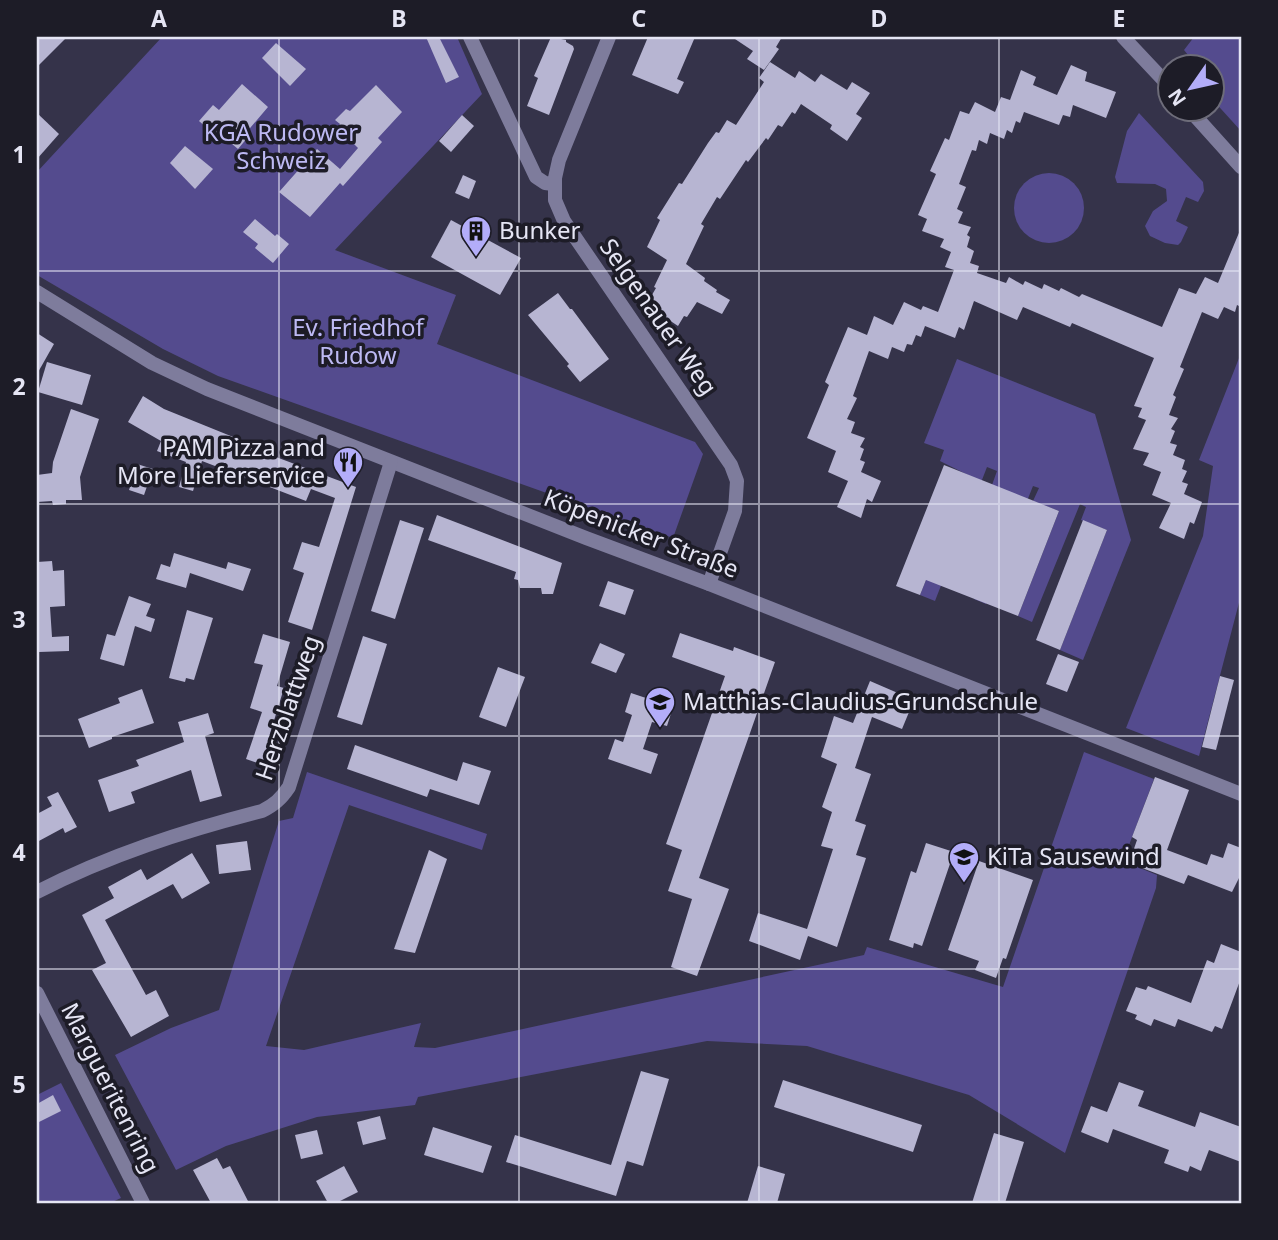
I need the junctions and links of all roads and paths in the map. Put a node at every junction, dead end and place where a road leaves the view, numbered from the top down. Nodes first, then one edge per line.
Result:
1 (470, 37) edge
2 (609, 37) edge
3 (1123, 37) edge
4 (1156, 72) edge
5 (1201, 122) edge
6 (1241, 167) edge
7 (553, 184) junction
8 (37, 292) edge
9 (391, 462) junction
10 (709, 584) junction
11 (1241, 794) edge
12 (37, 892) edge
13 (37, 993) edge
14 (143, 1203) edge

1 - 7 street
2 - 7 street
3 - 4 street
5 - 6 street
7 - 10 street, Selgenauer Weg
8 - 9 street, Köpenicker Straße
9 - 10 street, Köpenicker Straße
9 - 12 street, Herzblattweg
10 - 11 street, Köpenicker Straße
13 - 14 street, Margueritenring

